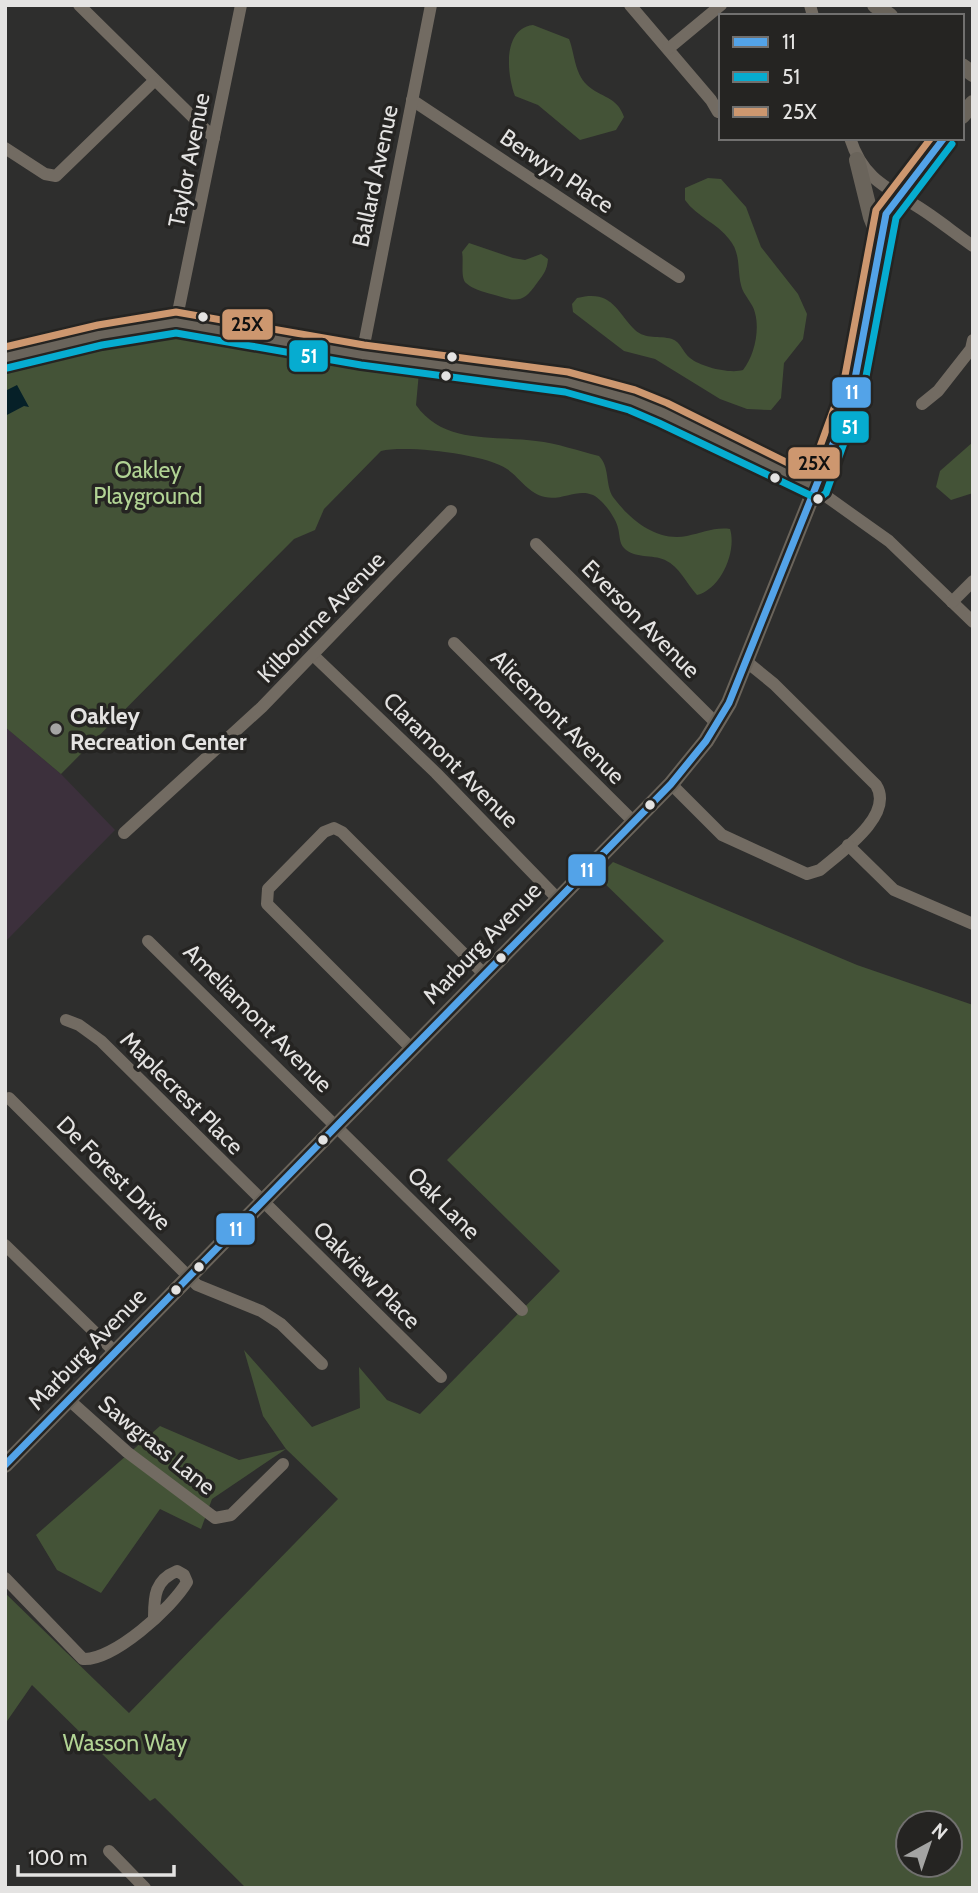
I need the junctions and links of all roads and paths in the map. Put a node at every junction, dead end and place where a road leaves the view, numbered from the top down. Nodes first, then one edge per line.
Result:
1 (79, 5) edge
2 (241, 5) edge
3 (431, 5) edge
4 (630, 5) edge
5 (720, 5) edge
6 (668, 49) junction
7 (154, 81) junction
8 (412, 100) junction
9 (718, 112) dead end
10 (214, 138) junction
11 (851, 140) edge
12 (942, 140) edge
13 (5, 148) edge
14 (857, 160) junction
15 (897, 196) junction
16 (880, 237) junction
17 (973, 246) edge
18 (679, 277) dead end
19 (176, 322) junction
20 (973, 340) edge
21 (362, 355) junction
22 (5, 358) edge
23 (922, 404) dead end
24 (816, 489) junction
25 (452, 511) dead end
26 (536, 544) dead end
27 (973, 582) edge
28 (952, 602) junction
29 (973, 622) edge
30 (454, 643) dead end
31 (313, 655) junction
32 (747, 662) junction
33 (716, 724) junction
34 (671, 784) junction
35 (633, 821) junction
36 (124, 833) dead end
37 (848, 845) junction
38 (557, 898) junction
39 (973, 924) edge
40 (148, 941) dead end
41 (484, 974) junction
42 (66, 1020) dead end
43 (411, 1048) junction
44 (9, 1098) dead end
45 (337, 1126) junction
46 (264, 1202) junction
47 (5, 1245) edge
48 (189, 1277) junction
49 (523, 1310) dead end
50 (115, 1352) junction
51 (322, 1364) dead end
52 (440, 1377) dead end
53 (69, 1399) junction
54 (283, 1464) dead end
55 (5, 1465) edge
56 (5, 1578) edge
57 (154, 1617) dead end
58 (109, 1852) dead end
59 (145, 1888) edge

1 - 7 street
2 - 10 street, Taylor Avenue
3 - 8 street, Ballard Avenue
4 - 6 street
5 - 6 street
6 - 9 street
7 - 10 street
7 - 13 street
8 - 18 street, Berwyn Place
8 - 21 street, Ballard Avenue
10 - 19 street, Taylor Avenue
11 - 14 street
12 - 15 street, Marburg Avenue
14 - 15 street
14 - 16 street
15 - 16 street, Marburg Avenue
15 - 17 street
16 - 24 street, Marburg Avenue
19 - 21 street
19 - 22 street
20 - 23 street
21 - 24 street
24 - 28 street
24 - 32 street, Marburg Avenue
25 - 31 street, Kilbourne Avenue
26 - 33 street, Everson Avenue
27 - 28 street
28 - 29 street
30 - 35 street, Alicemont Avenue
31 - 36 street, Kilbourne Avenue
31 - 38 street, Claramont Avenue
32 - 33 street, Marburg Avenue
32 - 37 street
33 - 34 street, Marburg Avenue
34 - 35 street, Marburg Avenue
34 - 37 street
35 - 38 street, Marburg Avenue
37 - 39 street
38 - 41 street, Marburg Avenue
40 - 45 street, Ameliamont Avenue
41 - 43 street, Marburg Avenue
41 - 43 street
42 - 46 street, Maplecrest Place
43 - 45 street, Marburg Avenue
44 - 48 street, De Forest Drive
45 - 46 street, Marburg Avenue
45 - 49 street, Oak Lane
46 - 48 street, Marburg Avenue
46 - 52 street, Oakview Place
47 - 50 street
48 - 50 street, Marburg Avenue
48 - 51 street, De Forest Drive
50 - 53 street, Marburg Avenue
53 - 54 street, Sawgrass Lane
53 - 55 street, Marburg Avenue
56 - 57 street
58 - 59 street

